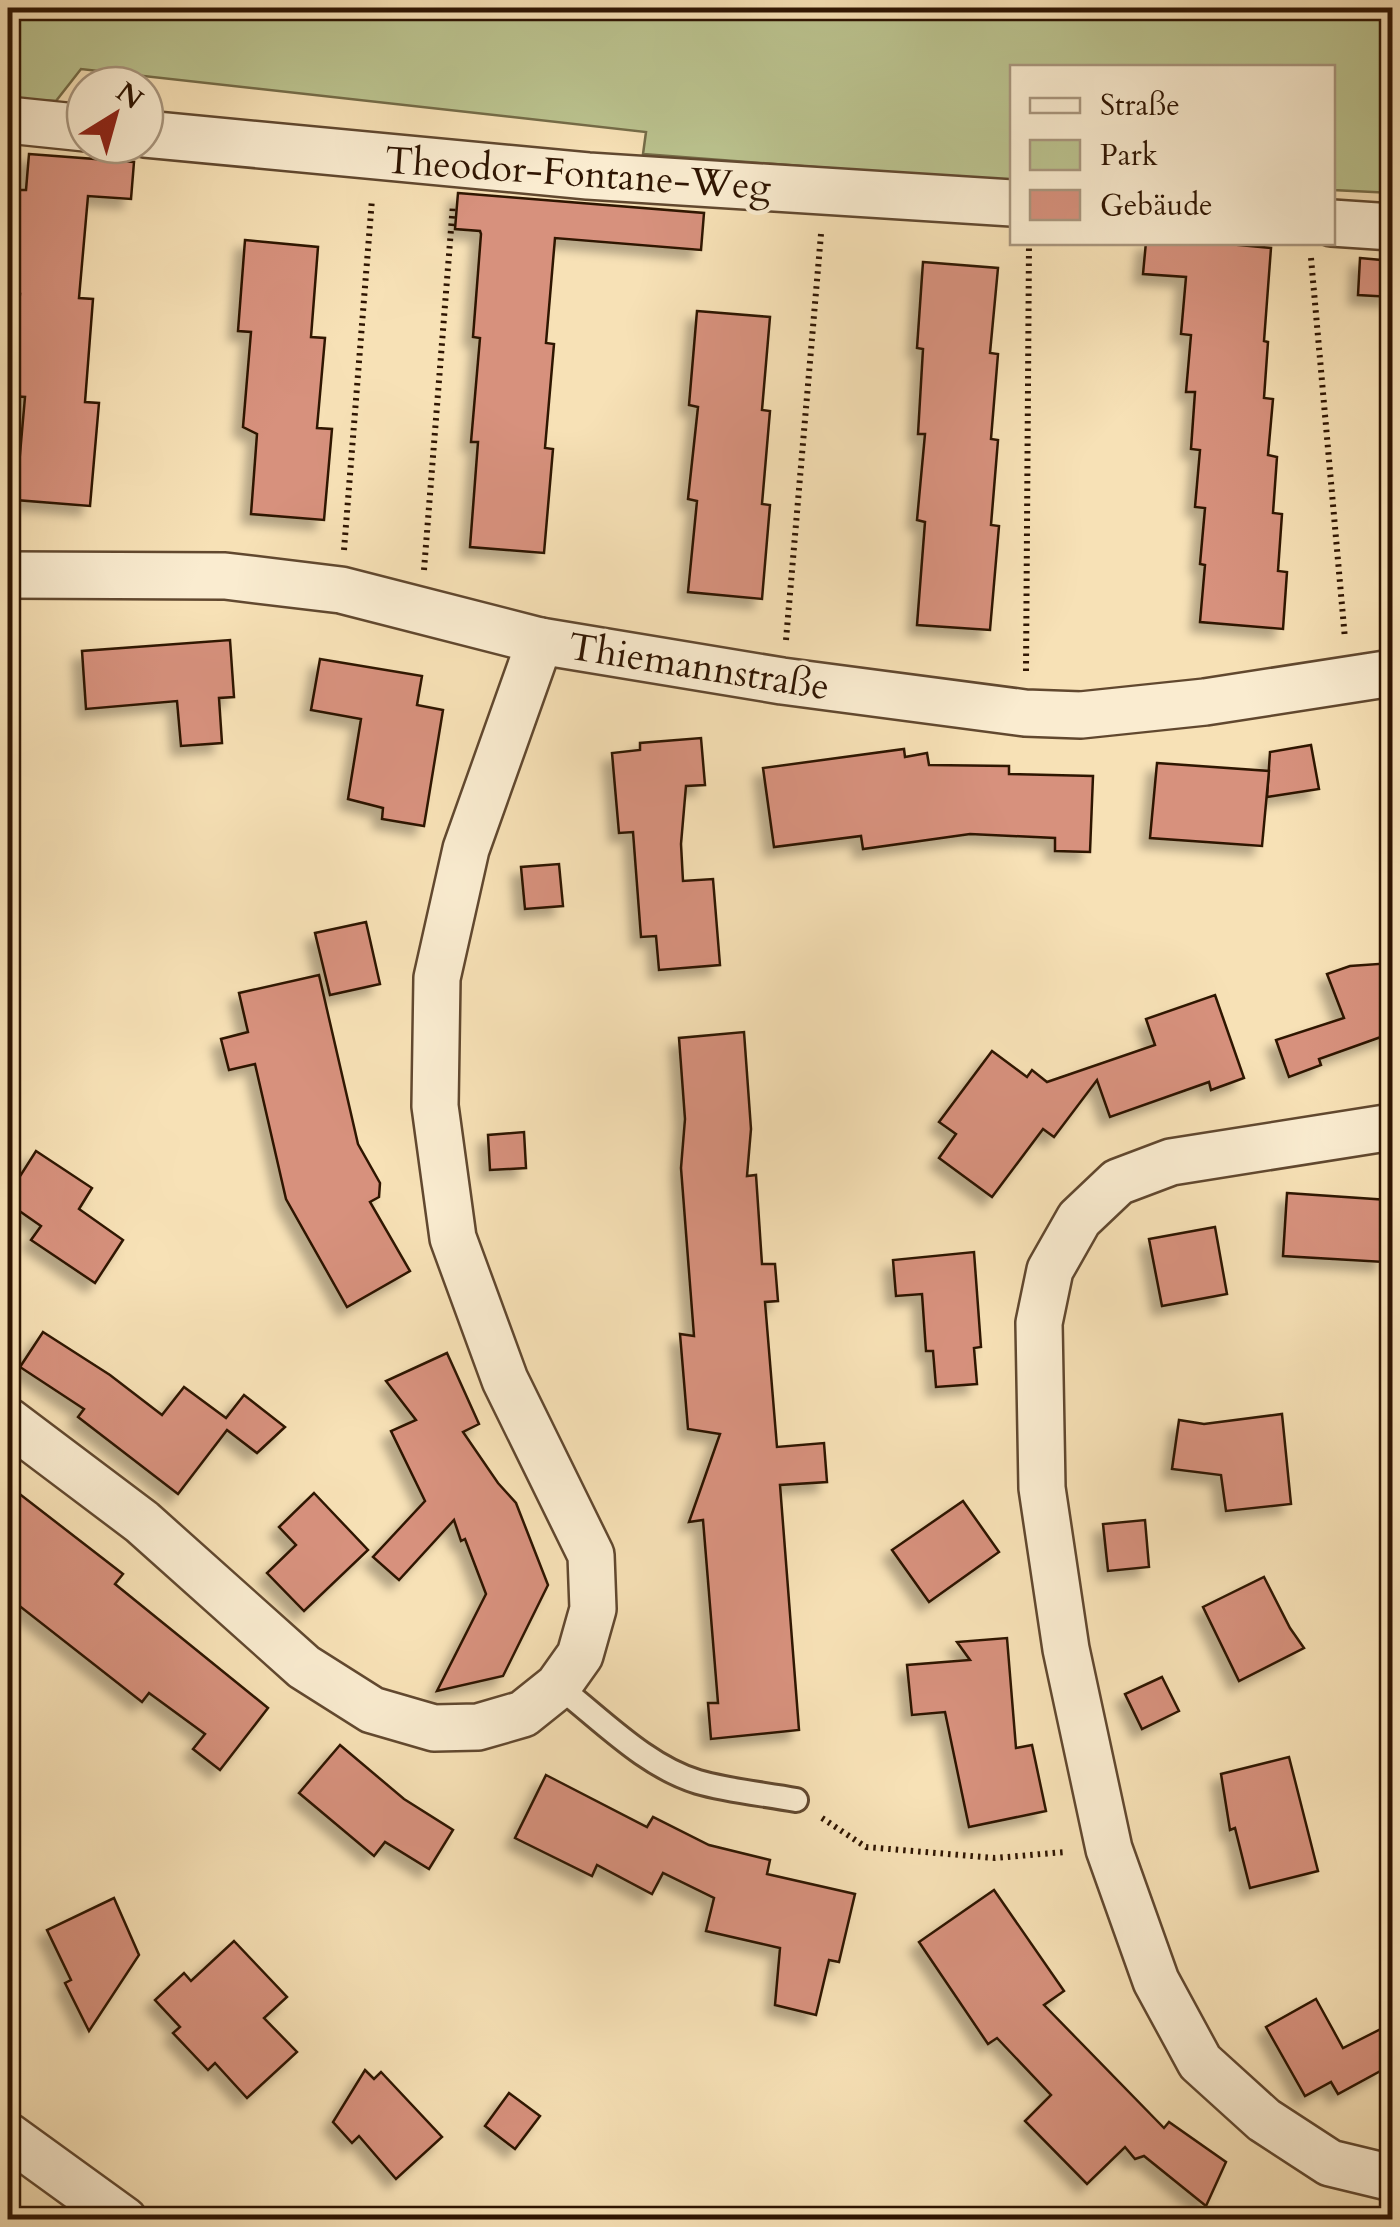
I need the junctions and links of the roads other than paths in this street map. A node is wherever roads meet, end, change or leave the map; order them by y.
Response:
1 (8, 120) edge
2 (65, 126) edge
3 (165, 136) edge
4 (1010, 203) edge
5 (1335, 224) edge
6 (1392, 227) edge
7 (8, 575) edge
8 (540, 641) junction
9 (1392, 674) edge
10 (1392, 1127) edge
11 (8, 1421) edge
12 (558, 1686) junction
13 (796, 1800) road end
14 (8, 2136) edge
15 (1392, 2178) edge
16 (124, 2220) edge

1 - 2 street
3 - 4 street, Theodor-Fontane-Weg
5 - 6 street
7 - 8 street, Thiemannstraße
8 - 9 street, Thiemannstraße
8 - 12 street
10 - 15 street
11 - 12 street
12 - 13 lane
14 - 16 street

